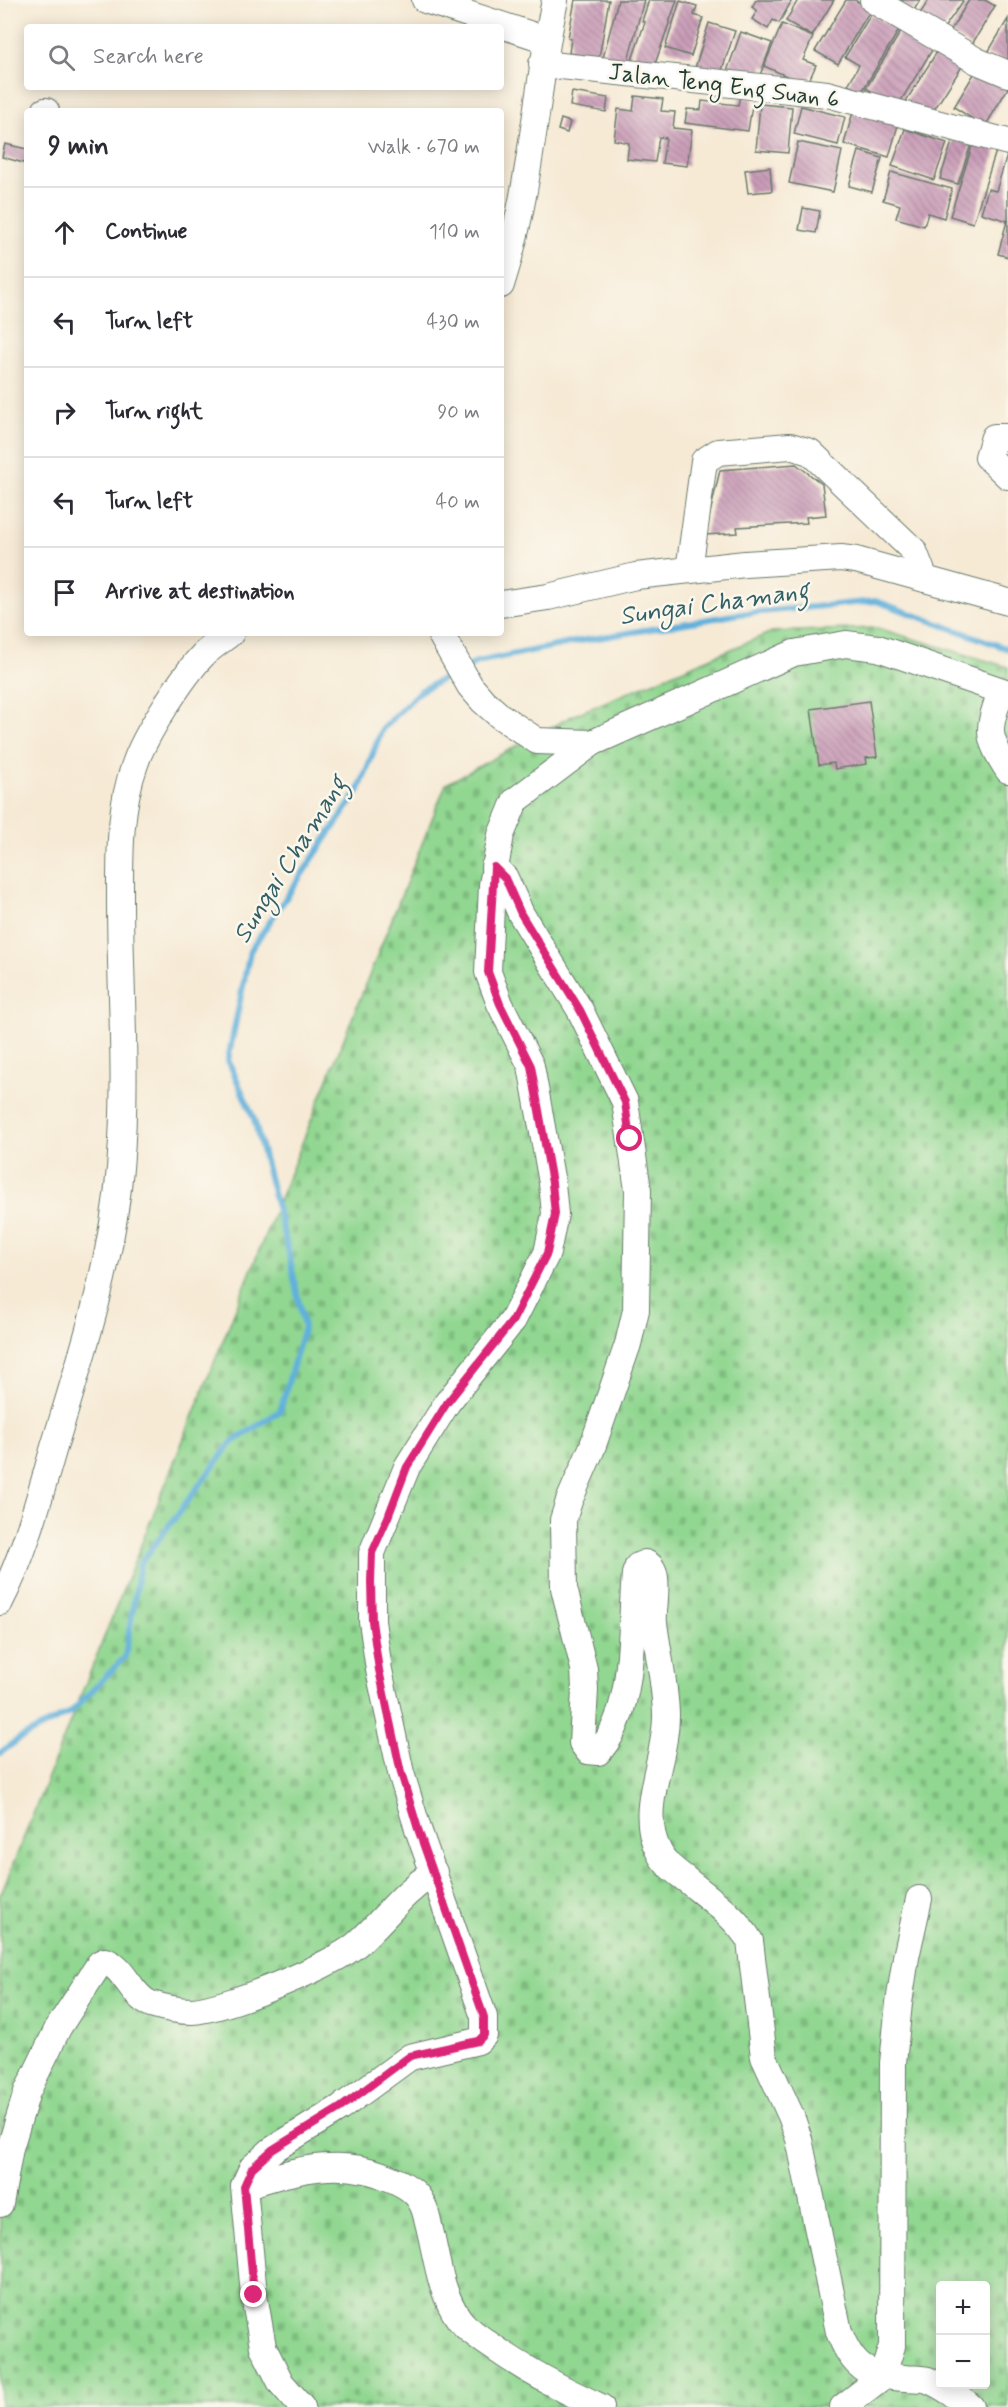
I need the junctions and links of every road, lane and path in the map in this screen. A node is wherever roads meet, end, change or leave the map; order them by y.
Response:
1 (425, 0) edge
2 (555, 0) edge
3 (873, 0) edge
4 (480, 24) edge
5 (504, 35) edge
6 (544, 52) junction
7 (1008, 74) edge
8 (1008, 142) edge
9 (504, 274) edge
10 (1008, 436) edge
11 (1008, 476) edge
12 (689, 570) junction
13 (925, 579) junction
14 (1008, 602) edge
15 (504, 604) edge
16 (227, 636) edge
17 (446, 643) edge
18 (1004, 692) edge
19 (592, 743) junction
20 (1008, 770) edge
21 (494, 867) junction
22 (0, 1602) edge
23 (434, 1872) junction
24 (919, 1899) dead end
25 (244, 2186) junction
26 (0, 2204) edge
27 (882, 2377) junction
28 (302, 2407) edge
29 (600, 2407) edge
30 (843, 2407) edge
31 (971, 2407) edge

1 - 4 street, Jalan Teng Eng Suan 6
2 - 6 street
3 - 7 street
5 - 6 street, Jalan Teng Eng Suan 6
6 - 8 street, Jalan Teng Eng Suan 6
6 - 9 street
10 - 11 street
12 - 13 street
12 - 13 street
12 - 15 street
13 - 14 street
16 - 22 street
17 - 19 street
18 - 19 street
18 - 20 street
19 - 21 street
21 - 23 street
21 - 27 street
23 - 25 street
23 - 26 street
24 - 27 street
25 - 28 street
25 - 29 street
27 - 30 street
27 - 31 street

